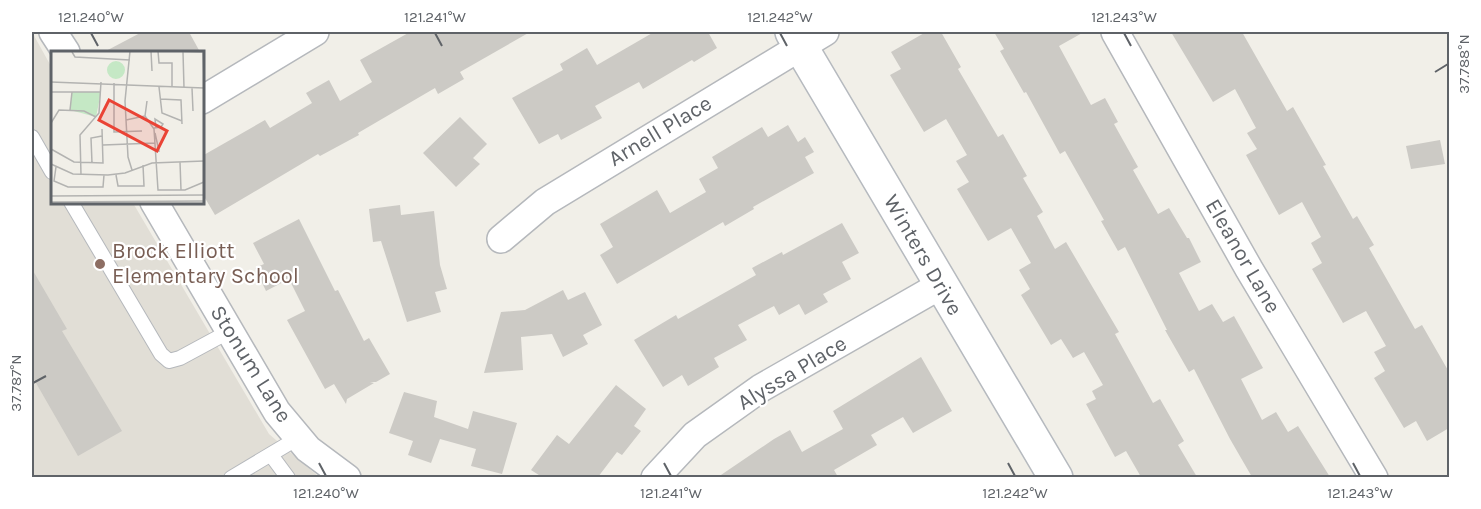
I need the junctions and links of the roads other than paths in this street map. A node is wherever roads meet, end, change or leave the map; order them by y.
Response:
1 (53, 32) edge
2 (315, 32) edge
3 (1115, 32) edge
4 (806, 36) edge
5 (65, 51) edge
6 (204, 99) edge
7 (32, 137) edge
8 (51, 170) edge
9 (72, 204) edge
10 (155, 204) edge
11 (501, 239) dead end
12 (941, 285) junction
13 (230, 331) junction
14 (298, 438) junction
15 (271, 455) junction
16 (231, 477) edge
17 (288, 477) edge
18 (347, 477) edge
19 (656, 477) edge
20 (1056, 477) edge
21 (1374, 477) edge

1 - 5 street
2 - 6 street
3 - 21 street, Eleanor Lane
4 - 11 street, Arnell Place
4 - 12 street, Winters Drive
7 - 8 lane
9 - 13 lane
10 - 13 street, Stonum Lane
12 - 19 street, Alyssa Place
12 - 20 street, Winters Drive
13 - 14 street, Stonum Lane
14 - 15 lane
14 - 18 street, Stonum Lane
15 - 16 lane
15 - 17 lane

